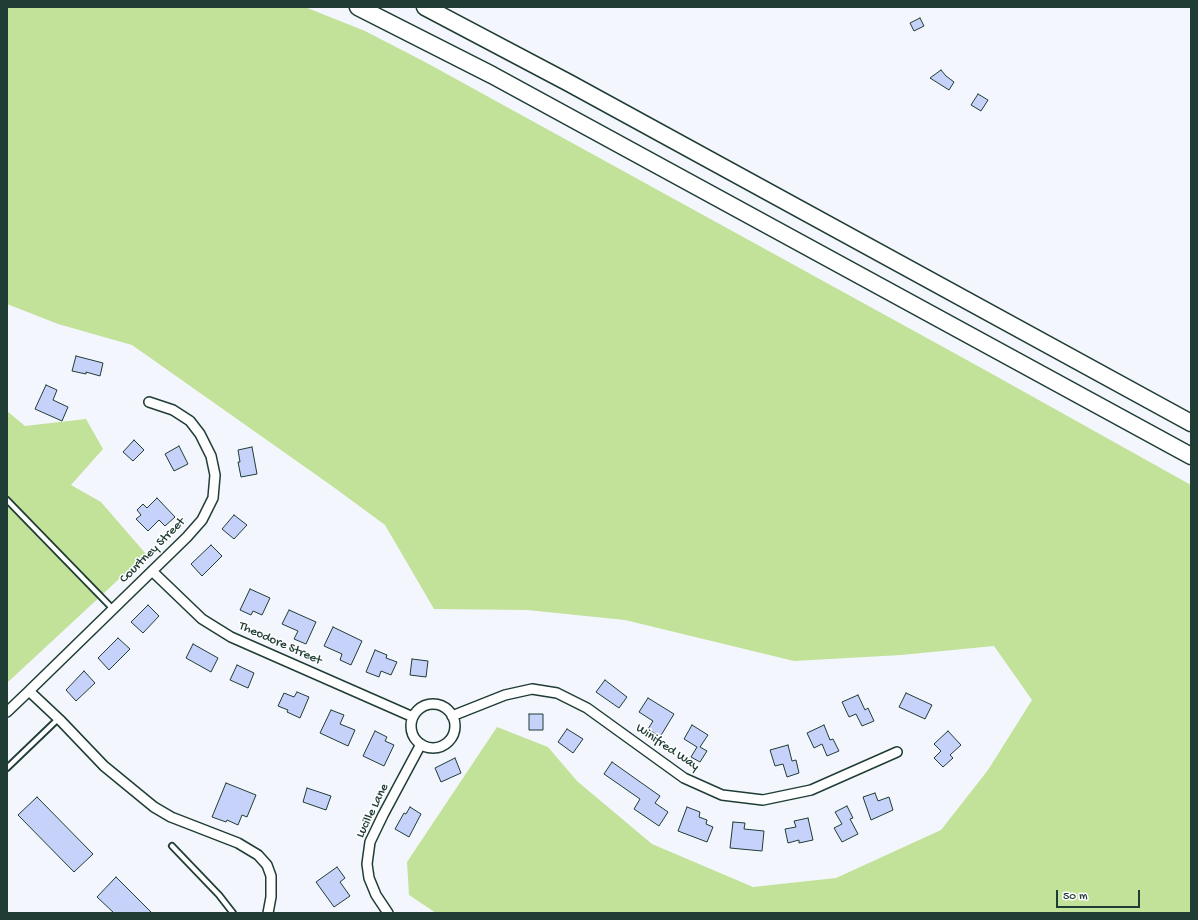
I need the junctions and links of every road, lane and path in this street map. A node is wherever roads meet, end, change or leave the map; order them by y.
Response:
1 (358, 7) edge
2 (425, 7) edge
3 (149, 402) dead end
4 (1191, 422) edge
5 (1191, 456) edge
6 (7, 500) edge
7 (152, 571) junction
8 (113, 609) junction
9 (29, 691) junction
10 (7, 712) edge
11 (452, 716) junction
12 (413, 717) junction
13 (58, 719) junction
14 (421, 744) junction
15 (897, 752) dead end
16 (7, 768) edge
17 (172, 846) dead end
18 (233, 913) edge
19 (268, 913) edge
20 (388, 913) edge

1 - 5 highway
2 - 4 highway
3 - 7 street, Courtney Street
6 - 8 lane
7 - 8 street, Courtney Street
7 - 12 street, Theodore Street
8 - 9 street, Courtney Street
9 - 10 street, Courtney Street
9 - 13 street
11 - 12 street
11 - 14 street
11 - 15 street, Winifred Way
12 - 14 street
13 - 16 lane
13 - 19 street
14 - 20 street, Lucille Lane
17 - 18 lane

